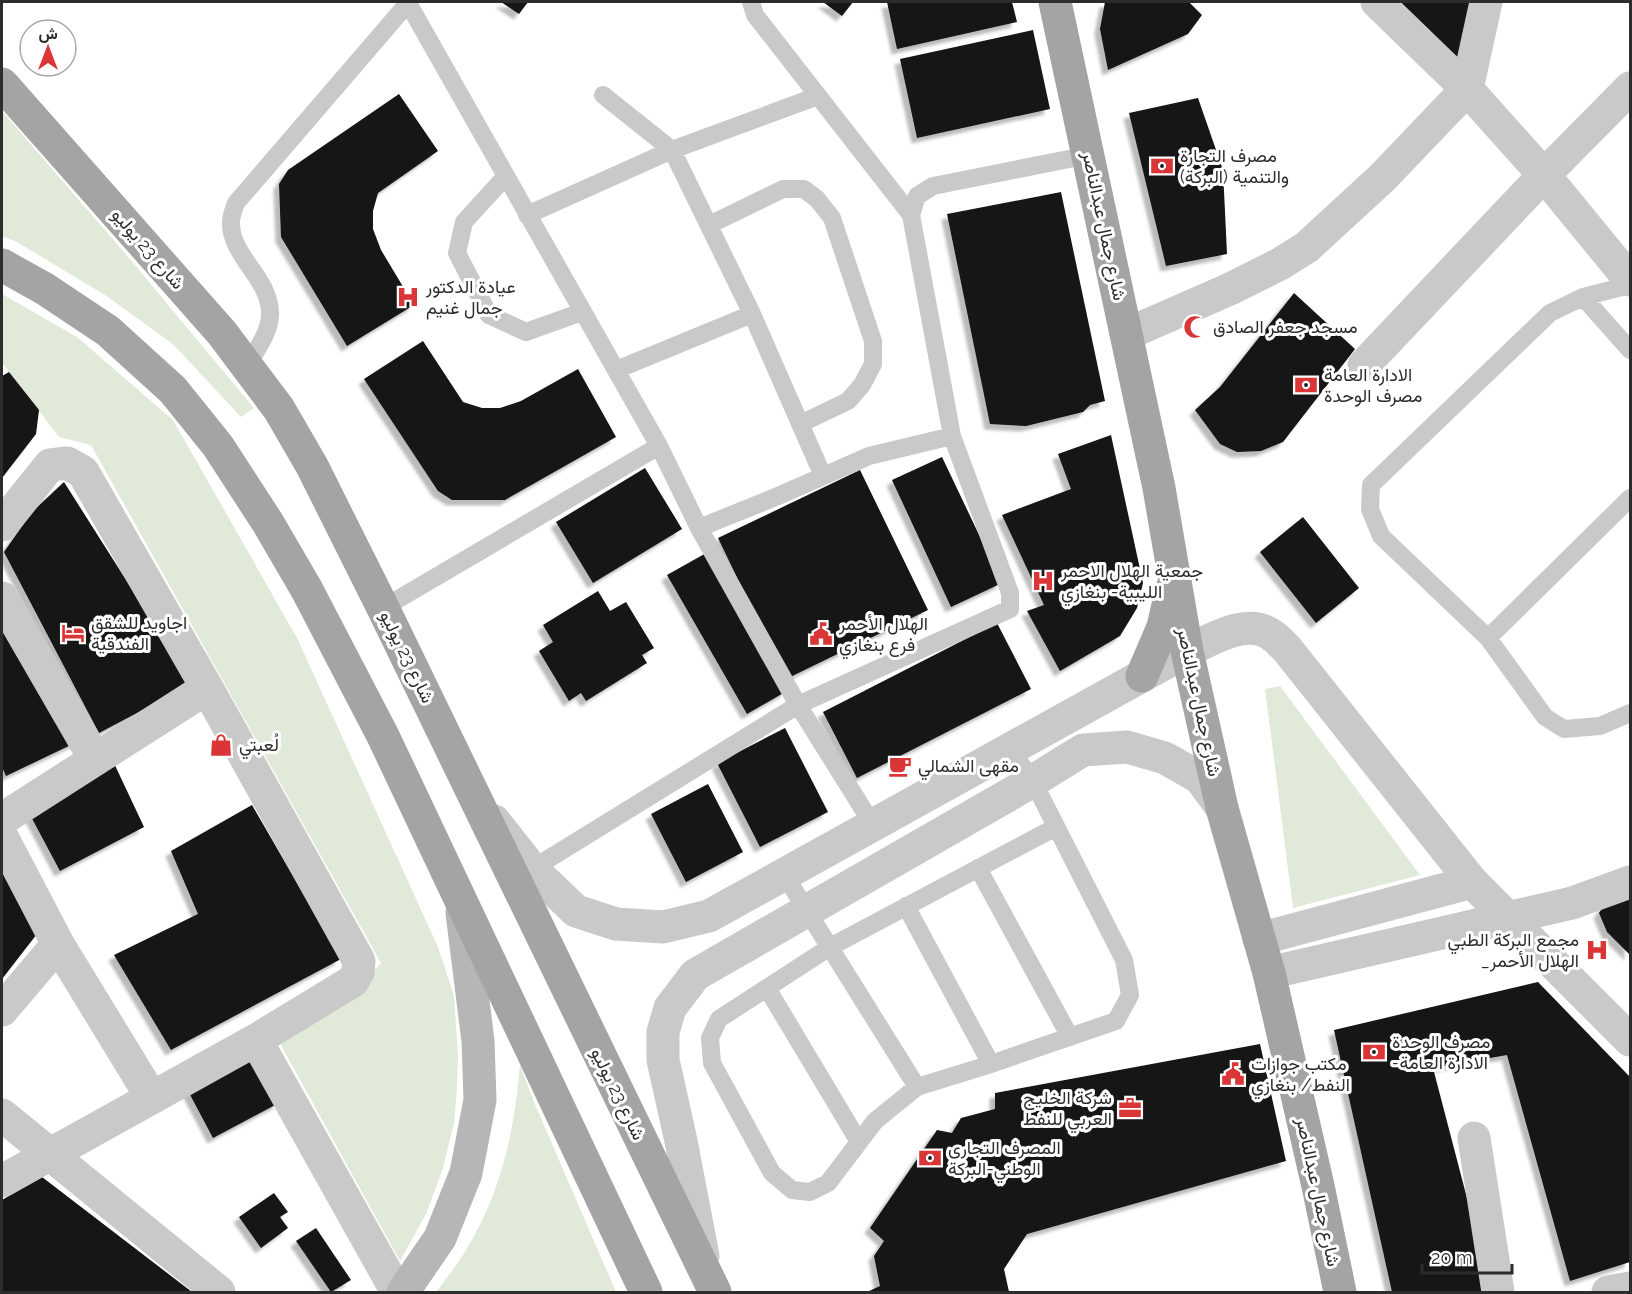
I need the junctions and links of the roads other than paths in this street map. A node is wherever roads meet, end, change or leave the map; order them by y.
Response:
1 (408, 2) edge
2 (751, 2) edge
3 (1377, 2) edge
4 (1486, 2) edge
5 (1062, 7) edge
6 (2, 84) edge
7 (1630, 88) edge
8 (1467, 89) junction
9 (603, 95) dead end
10 (818, 96) junction
11 (672, 150) junction
12 (1089, 155) junction
13 (1544, 175) junction
14 (505, 177) junction
15 (527, 215) junction
16 (911, 215) junction
17 (709, 225) junction
18 (2, 265) edge
19 (1630, 280) edge
20 (1630, 285) edge
21 (1583, 297) junction
22 (582, 312) junction
23 (752, 314) junction
24 (1127, 334) junction
25 (1630, 350) edge
26 (1364, 365) dead end
27 (247, 367) junction
28 (616, 370) junction
29 (800, 424) junction
30 (952, 436) junction
31 (659, 446) junction
32 (823, 476) junction
33 (1630, 498) edge
34 (2, 525) edge
35 (699, 528) junction
36 (1174, 572) junction
37 (2, 598) edge
38 (383, 608) junction
39 (1488, 638) junction
40 (1187, 651) junction
41 (1142, 676) junction
42 (207, 688) junction
43 (798, 705) junction
44 (1630, 713) edge
45 (1010, 749) junction
46 (95, 759) junction
47 (1033, 781) junction
48 (471, 791) junction
49 (1222, 808) junction
50 (2, 819) edge
51 (873, 825) junction
52 (1056, 827) junction
53 (2, 837) edge
54 (978, 868) junction
55 (532, 869) junction
56 (784, 874) junction
57 (1472, 882) junction
58 (1630, 882) edge
59 (460, 896) junction
60 (906, 906) junction
61 (806, 911) junction
62 (1507, 917) junction
63 (1259, 939) junction
64 (58, 944) junction
65 (830, 947) junction
66 (1269, 973) junction
67 (767, 988) junction
68 (2, 1010) edge
69 (1070, 1037) junction
70 (256, 1040) junction
71 (1630, 1040) edge
72 (991, 1064) junction
73 (917, 1087) junction
74 (152, 1098) junction
75 (2, 1115) edge
76 (1474, 1138) dead end
77 (859, 1142) junction
78 (51, 1155) junction
79 (2, 1181) edge
80 (711, 1284) edge
81 (1630, 1288) edge
82 (1609, 1292) edge
83 (219, 1293) edge
84 (397, 1293) edge
85 (403, 1293) edge
86 (646, 1293) edge
87 (1340, 1293) edge
88 (1498, 1293) edge

1 - 14 lane
1 - 27 lane
2 - 10 lane
3 - 8 street
4 - 8 street
5 - 12 main road, شارع جمال عبدالناصر
6 - 27 main road, شارع 23 يوليو
7 - 13 street
8 - 13 street
8 - 24 street
9 - 11 lane
10 - 11 lane
10 - 16 lane
11 - 15 lane
11 - 17 lane
12 - 16 lane
12 - 24 main road, شارع جمال عبدالناصر
13 - 19 street
13 - 26 street
14 - 15 lane
14 - 22 lane
15 - 22 lane
16 - 30 lane
17 - 23 lane
17 - 29 lane
18 - 59 main road
20 - 21 lane
21 - 25 lane
21 - 39 lane
22 - 28 lane
23 - 28 lane
23 - 29 lane
24 - 36 main road, شارع جمال عبدالناصر
27 - 38 main road, شارع 23 يوليو
28 - 31 lane
29 - 32 lane
30 - 32 lane
30 - 43 lane
31 - 35 lane
31 - 38 lane
32 - 35 lane
33 - 39 lane
34 - 42 street
35 - 43 lane
36 - 40 main road, شارع جمال عبدالناصر
36 - 41 main road
37 - 46 street
38 - 48 main road, شارع 23 يوليو
39 - 44 lane
40 - 41 street
40 - 49 main road, شارع جمال عبدالناصر
40 - 57 street
41 - 45 street
42 - 46 street
42 - 70 street
43 - 51 lane
43 - 55 lane
45 - 47 lane
45 - 51 street
46 - 50 street
47 - 49 street
47 - 52 lane
47 - 61 street
48 - 55 street
48 - 80 main road, شارع 23 يوليو
49 - 63 main road, شارع جمال عبدالناصر
51 - 56 street
52 - 54 lane
52 - 69 lane
53 - 64 street
54 - 60 lane
54 - 69 lane
55 - 56 street
56 - 61 lane
57 - 62 street
57 - 63 street
58 - 62 street
59 - 85 main road
59 - 86 main road
60 - 65 lane
60 - 72 lane
61 - 65 lane
61 - 80 street
62 - 66 street
62 - 71 street
63 - 66 main road, شارع جمال عبدالناصر
64 - 68 street
64 - 74 street
65 - 67 lane
65 - 73 lane
66 - 87 main road, شارع جمال عبدالناصر
67 - 77 lane
67 - 77 lane
69 - 72 lane
70 - 74 street
70 - 84 street
72 - 73 lane
73 - 77 lane
74 - 78 street
75 - 78 street
76 - 88 street
78 - 79 street
78 - 83 street
81 - 82 street

